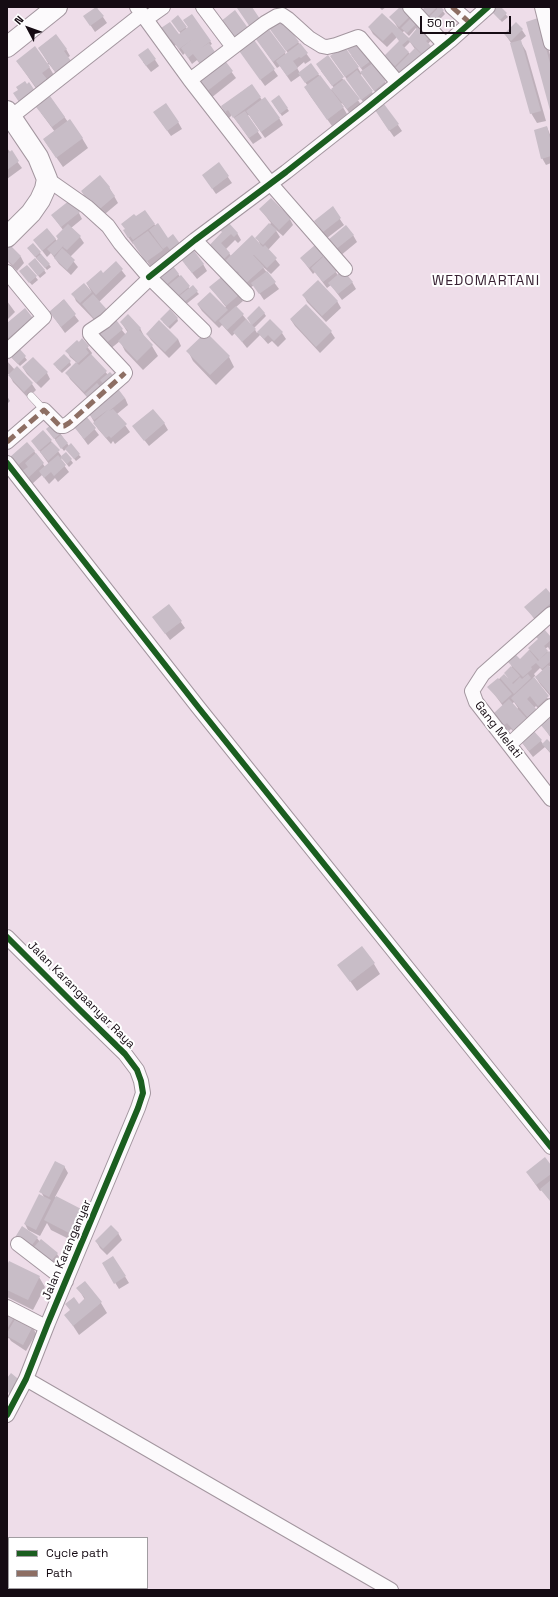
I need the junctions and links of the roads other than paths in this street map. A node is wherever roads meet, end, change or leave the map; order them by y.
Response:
1 (57, 7) edge
2 (163, 7) edge
3 (203, 7) edge
4 (410, 7) edge
5 (452, 7) edge
6 (488, 7) edge
7 (542, 7) edge
8 (142, 13) edge
9 (470, 23) junction
10 (551, 43) edge
11 (445, 45) junction
12 (233, 47) junction
13 (7, 48) edge
14 (190, 80) junction
15 (398, 83) junction
16 (9, 114) edge
17 (47, 179) junction
18 (270, 183) junction
19 (7, 236) edge
20 (195, 240) junction
21 (345, 269) dead end
22 (7, 272) edge
23 (150, 278) junction
24 (247, 294) dead end
25 (204, 331) dead end
26 (7, 351) edge
27 (31, 396) dead end
28 (44, 410) junction
29 (7, 442) edge
30 (7, 463) edge
31 (551, 614) edge
32 (551, 706) edge
33 (510, 744) junction
34 (546, 782) edge
35 (551, 799) edge
36 (7, 937) edge
37 (142, 1093) joint
38 (551, 1148) edge
39 (18, 1244) dead end
40 (66, 1281) junction
41 (7, 1307) edge
42 (46, 1327) junction
43 (26, 1379) junction
44 (8, 1410) edge
45 (392, 1590) edge

1 - 13 main road
2 - 8 street
3 - 12 street
4 - 11 street
5 - 9 street
6 - 9 street
7 - 10 street
8 - 14 street
8 - 16 street
9 - 11 street
11 - 15 street
12 - 14 street
12 - 15 street
14 - 18 street
15 - 18 street
16 - 17 main road
17 - 19 main road
17 - 23 street
18 - 20 street
18 - 21 street
20 - 23 street
20 - 24 street
22 - 26 street
23 - 25 street
23 - 28 street
27 - 28 lane
28 - 29 street
30 - 38 street
31 - 33 street, Gang Melati
32 - 33 street
33 - 34 street, Gang Melati
34 - 35 street, Gang Melati
36 - 37 street, Jalan Karangaanyar Raya
37 - 40 street, Jalan Karanganyar
39 - 40 street
40 - 42 street, Jalan Karanganyar
41 - 42 street
42 - 43 street, Jalan Karanganyar
43 - 44 street, Jalan Karanganyar
43 - 45 street

